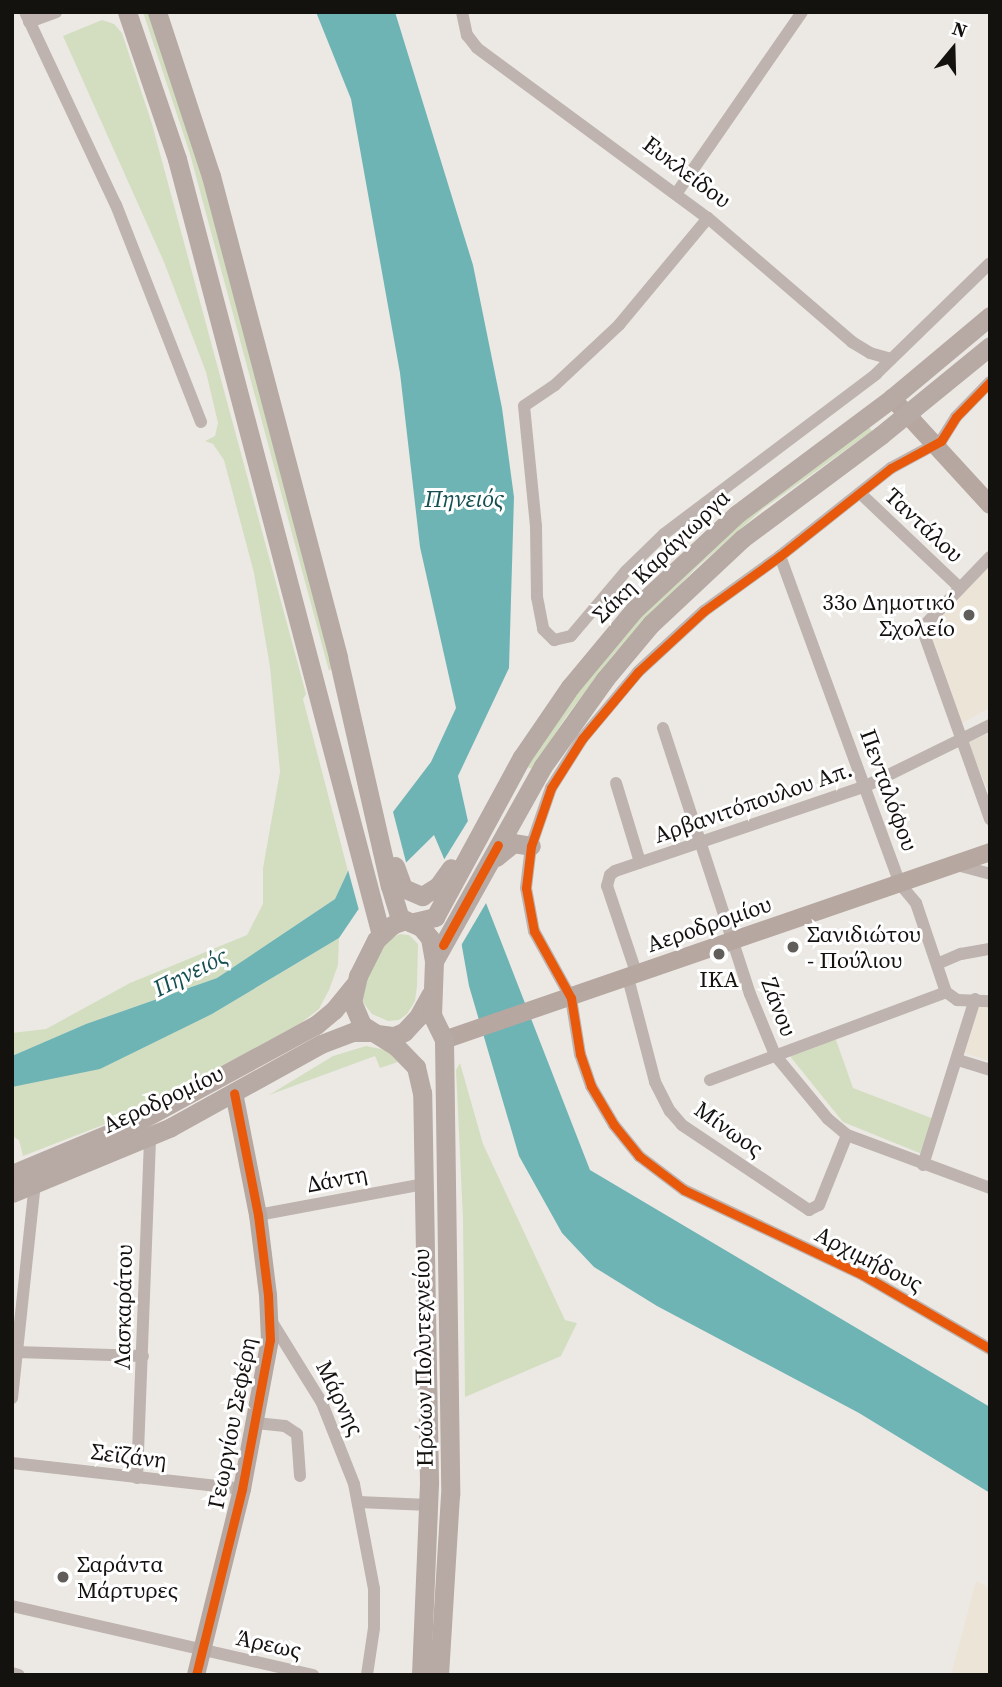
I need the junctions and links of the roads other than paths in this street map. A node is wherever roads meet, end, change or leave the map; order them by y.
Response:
1 (56, 12) edge
2 (127, 12) edge
3 (157, 12) edge
4 (802, 12) edge
5 (462, 15) edge
6 (27, 17) edge
7 (676, 194) junction
8 (708, 218) junction
9 (990, 263) edge
10 (990, 316) edge
11 (990, 346) edge
12 (891, 359) junction
13 (990, 383) edge
14 (892, 398) junction
15 (906, 415) junction
16 (201, 422) dead end
17 (933, 446) junction
18 (860, 493) junction
19 (990, 505) edge
20 (780, 556) junction
21 (990, 558) edge
22 (960, 587) junction
23 (990, 725) edge
24 (663, 727) dead end
25 (959, 741) junction
26 (616, 783) dead end
27 (866, 786) junction
28 (990, 819) edge
29 (475, 842) junction
30 (698, 842) junction
31 (531, 846) junction
32 (499, 849) junction
33 (990, 852) edge
34 (640, 862) junction
35 (957, 865) junction
36 (990, 874) edge
37 (901, 884) junction
38 (396, 888) junction
39 (407, 922) junction
40 (381, 934) junction
41 (735, 941) junction
42 (990, 948) edge
43 (438, 953) junction
44 (937, 964) junction
45 (632, 976) junction
46 (355, 984) junction
47 (432, 990) junction
48 (946, 992) junction
49 (569, 998) junction
50 (975, 999) junction
51 (990, 1001) edge
52 (374, 1033) junction
53 (444, 1040) junction
54 (775, 1055) junction
55 (408, 1058) junction
56 (958, 1060) junction
57 (990, 1070) edge
58 (710, 1080) dead end
59 (234, 1093) junction
60 (847, 1135) junction
61 (150, 1136) junction
62 (923, 1165) junction
63 (12, 1174) edge
64 (35, 1184) junction
65 (423, 1184) junction
66 (990, 1188) edge
67 (12, 1193) edge
68 (258, 1215) junction
69 (270, 1319) junction
70 (16, 1325) edge
71 (990, 1349) edge
72 (16, 1353) junction
73 (143, 1356) junction
74 (12, 1398) edge
75 (256, 1423) junction
76 (12, 1463) edge
77 (300, 1476) dead end
78 (137, 1479) junction
79 (242, 1489) junction
80 (358, 1502) junction
81 (429, 1505) junction
82 (12, 1606) edge
83 (201, 1651) junction
84 (12, 1673) edge
85 (19, 1675) edge
86 (196, 1675) edge
87 (313, 1675) edge
88 (367, 1675) edge
89 (421, 1675) edge
90 (439, 1675) edge

1 - 6 street
2 - 40 main road
3 - 38 main road
4 - 7 street
5 - 7 street, Ευκλείδου
6 - 16 street
7 - 8 street, Ευκλείδου
8 - 12 street, Ευκλείδου
8 - 12 street
9 - 12 street
10 - 14 main road, Σάκη Καράγιωργα
11 - 15 main road, Σάκη Καράγιωργα
13 - 17 street
14 - 15 street
14 - 29 main road, Σάκη Καράγιωργα
15 - 17 street
15 - 32 main road, Σάκη Καράγιωργα
17 - 18 street
17 - 19 street
18 - 20 street
18 - 22 street, Ταντάλου
20 - 27 street, Πενταλόφου
20 - 31 street
21 - 22 street
22 - 25 street
23 - 25 street, Αρβανιτόπουλου Απ.
24 - 30 street, Ζάνου
25 - 27 street, Αρβανιτόπουλου Απ.
25 - 28 street
26 - 34 street
27 - 30 street, Αρβανιτόπουλου Απ.
27 - 37 street, Πενταλόφου
29 - 38 main road
29 - 39 main road, Σάκη Καράγιωργα
30 - 34 street, Αρβανιτόπουλου Απ.
30 - 41 street, Ζάνου
31 - 32 main road
31 - 49 street
32 - 43 main road, Σάκη Καράγιωργα
33 - 35 street, Αεροδρομίου
34 - 45 street, Αρβανιτόπουλου Απ.
35 - 36 street
35 - 37 street, Αεροδρομίου
37 - 41 street, Αεροδρομίου
37 - 44 street, Πενταλόφου
38 - 39 main road
39 - 40 main road
39 - 43 main road
40 - 46 main road
41 - 45 street, Αεροδρομίου
41 - 54 street, Ζάνου
42 - 44 street
43 - 47 main road
44 - 48 street, Πενταλόφου
45 - 49 street, Αεροδρομίου
45 - 60 street, Μίνωος
46 - 52 main road
46 - 63 main road, Αεροδρομίου
47 - 52 main road
47 - 53 main road, Ηρώων Πολυτεχνείου
48 - 50 street
48 - 54 street
49 - 53 street, Αεροδρομίου
49 - 71 street, Αρχιμήδους
50 - 51 street
50 - 56 street
52 - 55 main road
52 - 59 main road, Αεροδρομίου
53 - 55 main road
53 - 90 main road, Ηρώων Πολυτεχνείου
54 - 58 street
54 - 60 street, Ζάνου
55 - 65 main road, Ηρώων Πολυτεχνείου
56 - 57 street
56 - 62 street
59 - 61 main road, Αεροδρομίου
59 - 68 street, Γεωργίου Σεφέρη
60 - 62 street, Ζάνου
61 - 64 main road, Αεροδρομίου
61 - 73 street, Λασκαράτου
62 - 66 street, Ζάνου
64 - 67 main road, Αεροδρομίου
64 - 70 street
65 - 68 street, Δάντη
65 - 81 main road, Ηρώων Πολυτεχνείου
68 - 69 street, Γεωργίου Σεφέρη
69 - 75 street, Γεωργίου Σεφέρη
69 - 80 street, Μάρνης
70 - 72 street
72 - 73 street
72 - 74 street
73 - 78 street, Λασκαράτου
75 - 77 street
75 - 79 street, Γεωργίου Σεφέρη
76 - 78 street, Σεϊζάνη
78 - 79 street, Σεϊζάνη
79 - 83 street, Γεωργίου Σεφέρη
80 - 81 street
80 - 88 street, Μάρνης
81 - 89 main road, Ηρώων Πολυτεχνείου
82 - 83 street, Άρεως
83 - 86 street, Γεωργίου Σεφέρη
83 - 87 street, Άρεως
84 - 85 street

